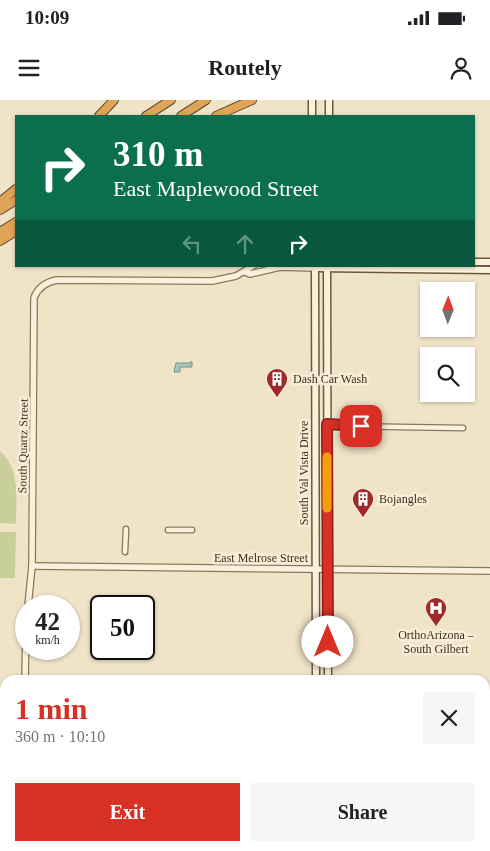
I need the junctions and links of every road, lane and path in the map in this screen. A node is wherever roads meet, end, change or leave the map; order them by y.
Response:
1 (114, 100) edge
2 (170, 100) edge
3 (206, 100) edge
4 (252, 100) edge
5 (312, 100) edge
6 (329, 100) edge
7 (100, 115) edge
8 (148, 115) edge
9 (183, 115) edge
10 (218, 115) edge
11 (312, 115) edge
12 (329, 115) edge
13 (15, 190) edge
14 (15, 201) edge
15 (0, 202) edge
16 (0, 210) edge
17 (15, 223) edge
18 (0, 232) edge
19 (15, 232) edge
20 (0, 241) edge
21 (475, 262) edge
22 (489, 262) edge
23 (250, 267) edge
24 (315, 267) edge
25 (327, 267) edge
26 (490, 270) edge
27 (245, 272) junction
28 (315, 424) junction
29 (327, 424) junction
30 (463, 428) dead end
31 (126, 529) dead end
32 (168, 530) dead end
33 (192, 530) dead end
34 (125, 552) dead end
35 (32, 566) junction
36 (316, 569) junction
37 (327, 569) junction
38 (490, 571) edge
39 (29, 595) edge
40 (25, 660) edge
41 (25, 675) edge
42 (316, 675) edge
43 (328, 675) edge

1 - 7 highway
2 - 8 highway
3 - 9 highway
4 - 10 highway
5 - 11 main road
6 - 12 main road
13 - 15 highway
14 - 16 highway
17 - 18 highway
19 - 20 highway
21 - 22 main road
23 - 27 street
24 - 25 main road
24 - 27 street
24 - 28 main road, South Val Vista Drive
25 - 26 main road
25 - 29 main road, South Val Vista Drive
27 - 35 street, South Quartz Street
28 - 29 main road
28 - 36 main road, South Val Vista Drive
29 - 30 street
29 - 37 main road, South Val Vista Drive
31 - 34 street
32 - 33 street
35 - 36 street, East Melrose Street
35 - 39 street, South Quartz Street
36 - 37 street, East Melrose Street
36 - 42 main road, South Val Vista Drive
37 - 38 street, East Melrose Street
37 - 43 main road, South Val Vista Drive
40 - 41 street

